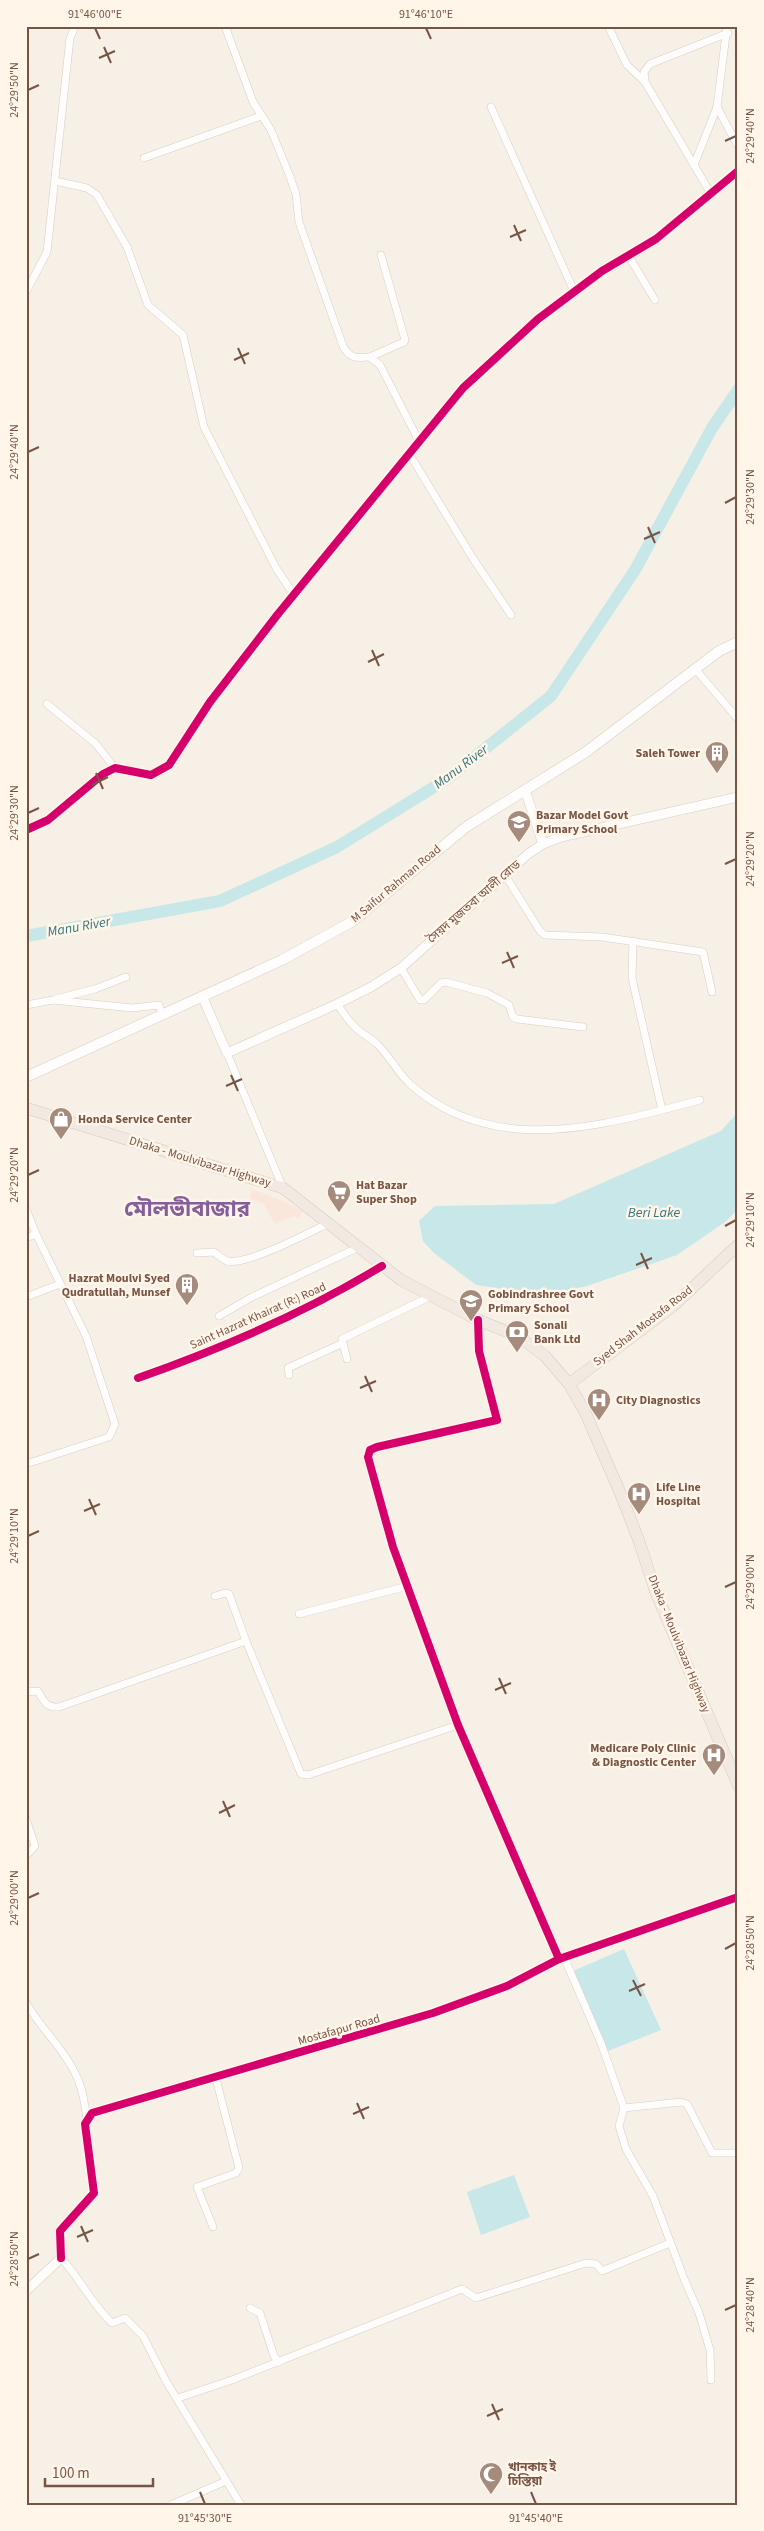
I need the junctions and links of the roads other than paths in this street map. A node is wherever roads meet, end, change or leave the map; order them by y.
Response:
1 (75, 26) edge
2 (225, 26) edge
3 (608, 26) edge
4 (727, 30) edge
5 (645, 82) junction
6 (491, 106) dead end
7 (717, 107) junction
8 (261, 116) junction
9 (738, 146) edge
10 (144, 158) dead end
11 (694, 165) junction
12 (738, 171) edge
13 (55, 181) junction
14 (711, 194) junction
15 (381, 255) dead end
16 (628, 255) junction
17 (574, 291) junction
18 (26, 292) edge
19 (654, 300) dead end
20 (370, 357) junction
21 (420, 442) junction
22 (410, 455) junction
23 (294, 595) junction
24 (511, 615) dead end
25 (738, 642) edge
26 (696, 670) junction
27 (47, 704) dead end
28 (738, 719) edge
29 (115, 768) junction
30 (525, 790) junction
31 (738, 797) edge
32 (26, 830) edge
33 (543, 844) junction
34 (505, 875) junction
35 (633, 940) junction
36 (401, 968) junction
37 (126, 976) dead end
38 (712, 992) dead end
39 (202, 996) junction
40 (53, 1000) junction
41 (337, 1004) junction
42 (26, 1005) edge
43 (162, 1014) junction
44 (583, 1026) dead end
45 (227, 1053) junction
46 (26, 1077) edge
47 (700, 1100) dead end
48 (26, 1108) edge
49 (662, 1110) junction
50 (283, 1188) junction
51 (26, 1209) edge
52 (327, 1224) junction
53 (36, 1234) junction
54 (26, 1238) edge
55 (738, 1246) edge
56 (357, 1248) junction
57 (197, 1253) dead end
58 (382, 1266) junction
59 (60, 1284) junction
60 (26, 1297) edge
61 (429, 1297) junction
62 (219, 1316) dead end
63 (478, 1320) junction
64 (341, 1344) junction
65 (348, 1359) dead end
66 (289, 1375) dead end
67 (138, 1378) dead end
68 (569, 1384) junction
69 (26, 1464) edge
70 (408, 1586) junction
71 (215, 1596) dead end
72 (299, 1614) dead end
73 (246, 1641) junction
74 (26, 1692) edge
75 (458, 1725) junction
76 (738, 1785) edge
77 (26, 1819) edge
78 (26, 1856) edge
79 (738, 1897) edge
80 (561, 1958) junction
81 (26, 2003) edge
82 (215, 2075) junction
83 (624, 2108) junction
84 (87, 2118) junction
85 (738, 2154) edge
86 (213, 2227) dead end
87 (670, 2243) junction
88 (61, 2258) junction
89 (26, 2291) edge
90 (250, 2308) dead end
91 (279, 2362) junction
92 (711, 2380) dead end
93 (178, 2398) junction
94 (226, 2481) junction
95 (170, 2505) edge
96 (241, 2505) edge

1 - 13 street
2 - 8 street
3 - 5 street
4 - 5 street
4 - 7 street
5 - 11 street
6 - 17 street
7 - 9 street
7 - 11 street
8 - 10 street
8 - 20 street
11 - 14 street
12 - 14 street
13 - 18 street
13 - 23 street
14 - 16 street
15 - 20 street
16 - 17 street
16 - 19 street
17 - 21 street
20 - 21 street
21 - 22 street
22 - 23 street
22 - 24 street
23 - 29 street
25 - 26 main road, M Saifur Rahman Road
26 - 28 street
26 - 30 main road, M Saifur Rahman Road
27 - 29 street
29 - 32 street
30 - 33 street
30 - 39 main road, M Saifur Rahman Road
31 - 33 street, সৈয়দ মুজতবা আলী রোড
33 - 34 street, সৈয়দ মুজতবা আলী রোড
34 - 35 street
34 - 36 street, সৈয়দ মুজতবা আলী রোড
35 - 38 street
35 - 49 street
36 - 41 street, সৈয়দ মুজতবা আলী রোড
36 - 44 street
37 - 40 street
39 - 43 main road, M Saifur Rahman Road
39 - 45 street
40 - 42 street
40 - 43 street
41 - 45 street, সৈয়দ মুজতবা আলী রোড
41 - 49 street
43 - 46 main road, M Saifur Rahman Road
45 - 50 street
47 - 49 street
48 - 50 highway, Dhaka - Moulvibazar Highway
50 - 52 highway, Dhaka - Moulvibazar Highway
51 - 53 street
52 - 56 highway, Dhaka - Moulvibazar Highway
52 - 57 street
53 - 54 street
53 - 59 street
55 - 68 highway, Syed Shah Mostafa Road
56 - 58 highway, Dhaka - Moulvibazar Highway
56 - 62 street
58 - 61 highway, Dhaka - Moulvibazar Highway
58 - 67 street, Saint Hazrat Khairat (R:) Road
59 - 60 street
59 - 69 street
61 - 63 highway, Dhaka - Moulvibazar Highway
61 - 64 street
63 - 68 highway, Dhaka - Moulvibazar Highway
63 - 70 street
64 - 65 street
64 - 66 street
68 - 76 highway, Dhaka - Moulvibazar Highway
70 - 72 street
70 - 75 street
71 - 73 street
73 - 74 street
73 - 75 street
75 - 80 street
77 - 78 street
79 - 80 street, Mostafapur Road
80 - 82 street, Mostafapur Road
80 - 83 street
81 - 84 street
82 - 84 street, Mostafapur Road
82 - 86 street
83 - 85 street
83 - 87 street
84 - 88 street
87 - 91 street
87 - 92 street
88 - 89 street
88 - 93 street
90 - 91 street
91 - 93 street
93 - 94 street
94 - 95 street
94 - 96 street

